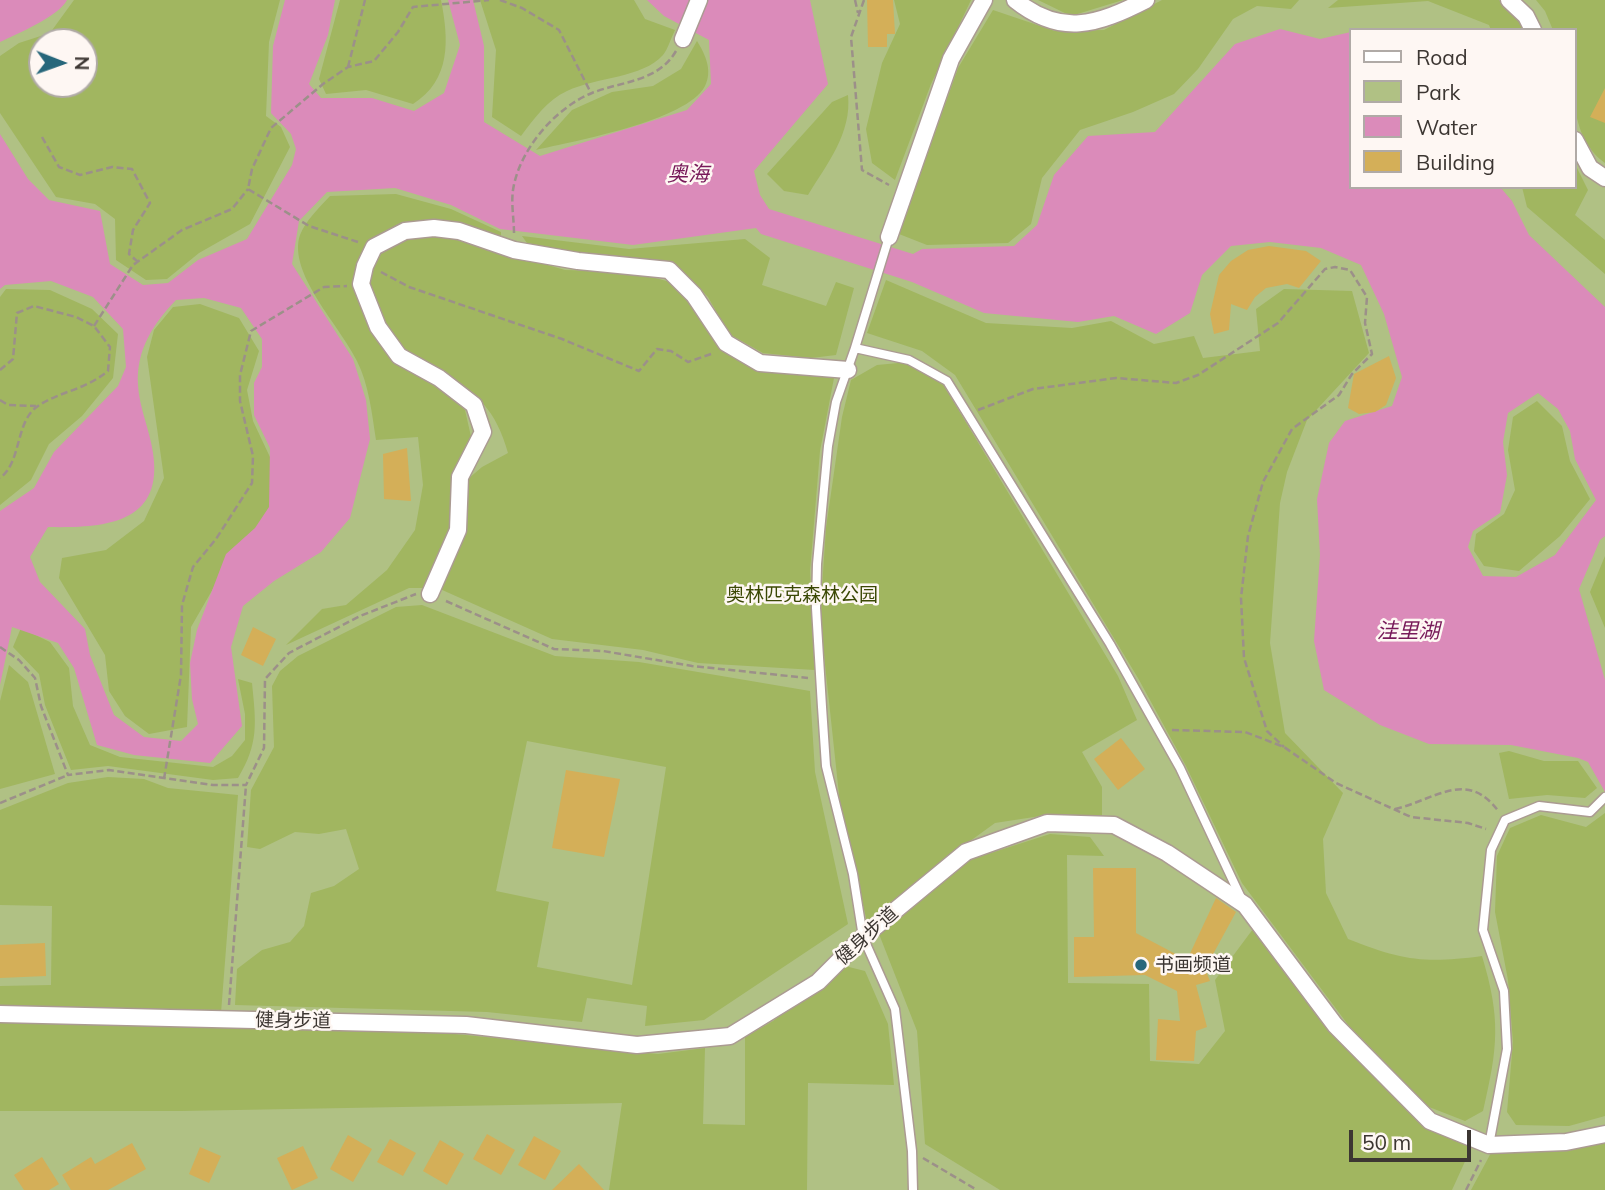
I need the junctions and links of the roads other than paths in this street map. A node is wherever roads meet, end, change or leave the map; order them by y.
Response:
1 (699, 0) edge
2 (984, 0) edge
3 (1014, 0) edge
4 (1146, 0) edge
5 (1509, 0) edge
6 (1532, 28) edge
7 (683, 39) road end
8 (1577, 144) edge
9 (1605, 178) edge
10 (889, 237) joint
11 (855, 348) junction
12 (848, 369) junction
13 (430, 594) road end
14 (1605, 797) edge
15 (1245, 905) junction
16 (863, 937) junction
17 (0, 1014) edge
18 (1605, 1133) edge
19 (1489, 1145) junction
20 (913, 1190) edge

1 - 7 street
2 - 10 street
3 - 4 street
5 - 6 street
8 - 9 street
10 - 11 lane
11 - 12 lane
11 - 15 lane
12 - 13 street
12 - 16 lane
14 - 19 lane
15 - 16 street, 健身步道
15 - 19 street, 健身步道
16 - 17 street, 健身步道
16 - 20 lane
18 - 19 street, 健身步道

